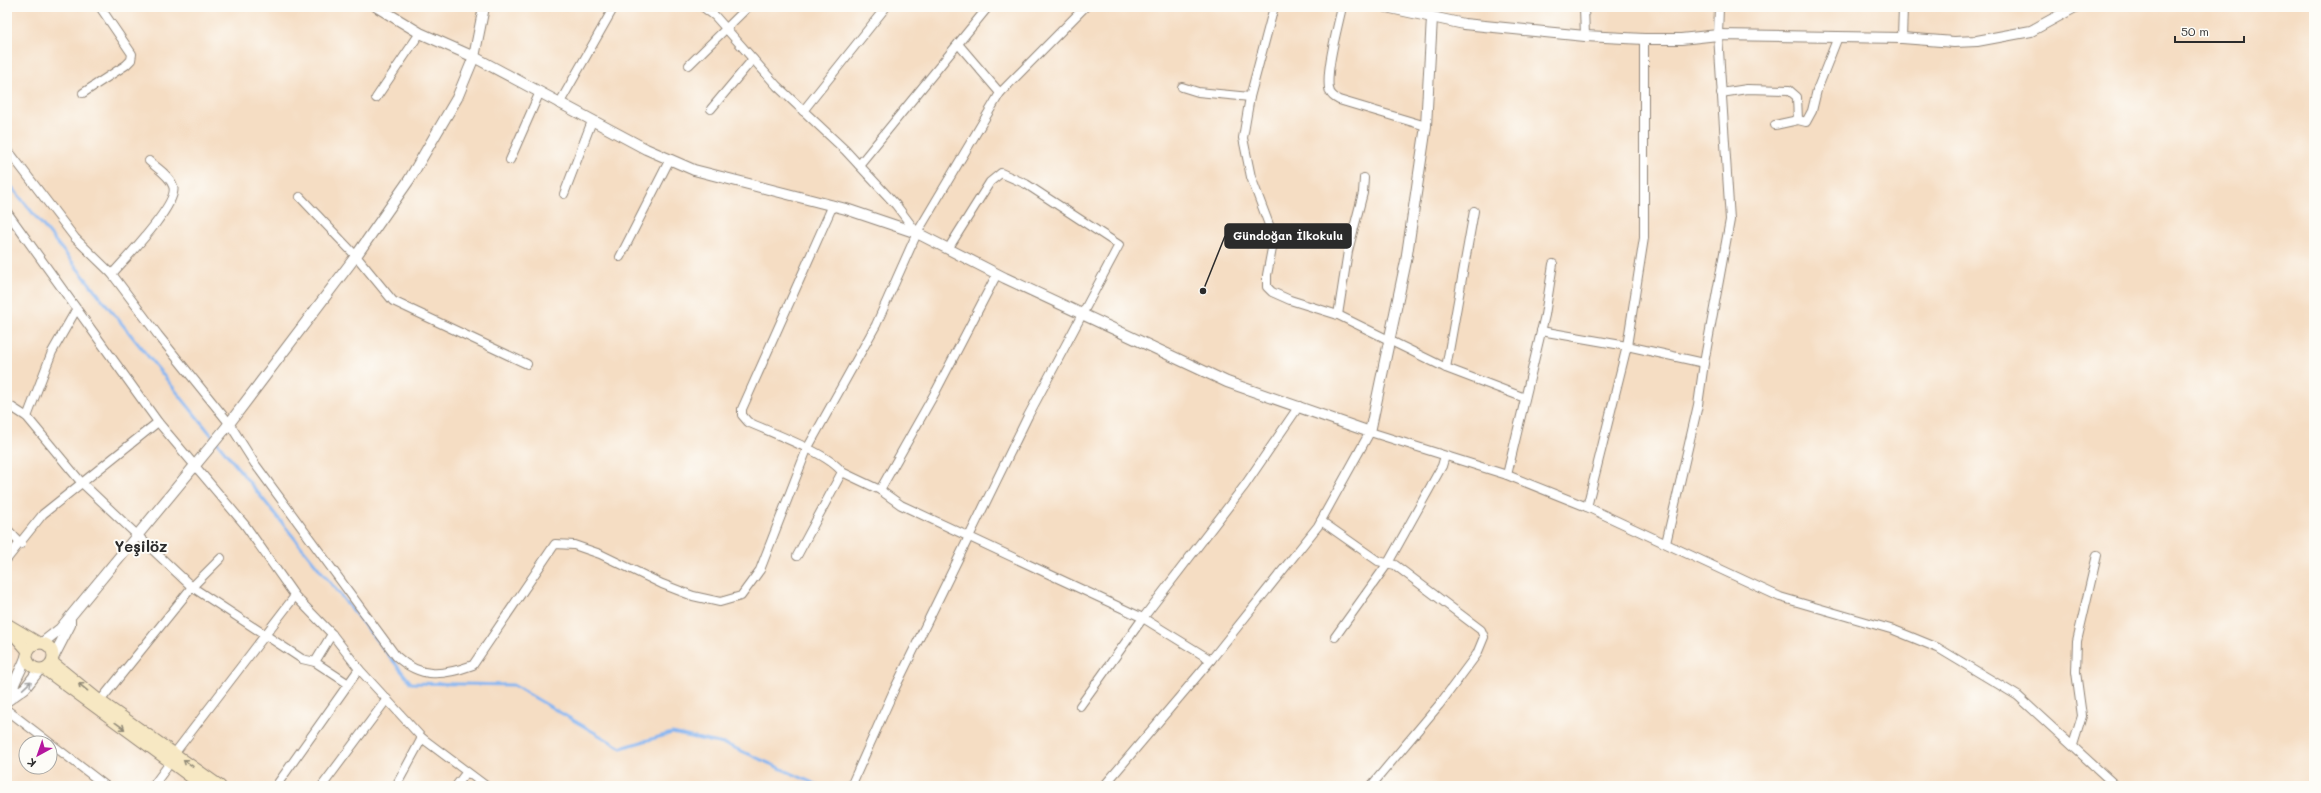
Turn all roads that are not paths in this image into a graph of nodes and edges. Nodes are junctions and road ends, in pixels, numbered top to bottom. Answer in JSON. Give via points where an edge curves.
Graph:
{"nodes":[{"id":1,"x":100,"y":7,"type":"edge"},
{"id":2,"x":377,"y":7,"type":"edge"},
{"id":3,"x":484,"y":7,"type":"edge"},
{"id":4,"x":614,"y":7,"type":"edge"},
{"id":5,"x":703,"y":7,"type":"edge"},
{"id":6,"x":748,"y":7,"type":"edge"},
{"id":7,"x":886,"y":7,"type":"edge"},
{"id":8,"x":988,"y":7,"type":"edge"},
{"id":9,"x":1085,"y":7,"type":"edge"},
{"id":10,"x":1274,"y":7,"type":"edge"},
{"id":11,"x":1342,"y":7,"type":"edge"},
{"id":12,"x":1386,"y":7,"type":"edge"},
{"id":13,"x":1584,"y":7,"type":"edge"},
{"id":14,"x":1719,"y":7,"type":"edge"},
{"id":15,"x":1903,"y":7,"type":"edge"},
{"id":16,"x":2075,"y":7,"type":"edge"},
{"id":17,"x":1410,"y":10,"type":"edge"},
{"id":18,"x":1432,"y":18,"type":"junction"},
{"id":19,"x":726,"y":28,"type":"junction"},
{"id":20,"x":420,"y":33,"type":"junction"},
{"id":21,"x":1718,"y":34,"type":"junction"},
{"id":22,"x":1585,"y":36,"type":"junction"},
{"id":23,"x":1838,"y":38,"type":"junction"},
{"id":24,"x":1902,"y":38,"type":"junction"},
{"id":25,"x":1644,"y":39,"type":"junction"},
{"id":26,"x":959,"y":44,"type":"junction"},
{"id":27,"x":474,"y":57,"type":"junction"},
{"id":28,"x":753,"y":59,"type":"junction"},
{"id":29,"x":689,"y":65,"type":"dead end"},
{"id":30,"x":1182,"y":87,"type":"dead end"},
{"id":31,"x":82,"y":93,"type":"dead end"},
{"id":32,"x":1000,"y":93,"type":"junction"},
{"id":33,"x":1721,"y":93,"type":"junction"},
{"id":34,"x":539,"y":94,"type":"junction"},
{"id":35,"x":1250,"y":97,"type":"junction"},
{"id":36,"x":376,"y":98,"type":"dead end"},
{"id":37,"x":559,"y":104,"type":"junction"},
{"id":38,"x":711,"y":109,"type":"dead end"},
{"id":39,"x":803,"y":111,"type":"junction"},
{"id":40,"x":1798,"y":120,"type":"junction"},
{"id":41,"x":592,"y":121,"type":"junction"},
{"id":42,"x":1775,"y":124,"type":"dead end"},
{"id":43,"x":1426,"y":126,"type":"junction"},
{"id":44,"x":7,"y":149,"type":"edge"},
{"id":45,"x":670,"y":159,"type":"junction"},
{"id":46,"x":510,"y":160,"type":"dead end"},
{"id":47,"x":150,"y":161,"type":"dead end"},
{"id":48,"x":859,"y":166,"type":"junction"},
{"id":49,"x":1364,"y":178,"type":"dead end"},
{"id":50,"x":564,"y":194,"type":"dead end"},
{"id":51,"x":300,"y":197,"type":"dead end"},
{"id":52,"x":833,"y":205,"type":"junction"},
{"id":53,"x":1474,"y":211,"type":"dead end"},
{"id":54,"x":7,"y":212,"type":"edge"},
{"id":55,"x":10,"y":223,"type":"edge"},
{"id":56,"x":917,"y":233,"type":"junction"},
{"id":57,"x":948,"y":249,"type":"junction"},
{"id":58,"x":356,"y":256,"type":"junction"},
{"id":59,"x":620,"y":257,"type":"dead end"},
{"id":60,"x":1553,"y":264,"type":"dead end"},
{"id":61,"x":112,"y":274,"type":"junction"},
{"id":62,"x":997,"y":274,"type":"junction"},
{"id":63,"x":76,"y":310,"type":"junction"},
{"id":64,"x":1083,"y":314,"type":"junction"},
{"id":65,"x":1338,"y":316,"type":"junction"},
{"id":66,"x":1541,"y":331,"type":"junction"},
{"id":67,"x":1388,"y":341,"type":"junction"},
{"id":68,"x":1627,"y":346,"type":"junction"},
{"id":69,"x":1704,"y":363,"type":"junction"},
{"id":70,"x":527,"y":364,"type":"dead end"},
{"id":71,"x":1446,"y":368,"type":"junction"},
{"id":72,"x":1525,"y":398,"type":"junction"},
{"id":73,"x":7,"y":404,"type":"edge"},
{"id":74,"x":1299,"y":406,"type":"junction"},
{"id":75,"x":27,"y":417,"type":"junction"},
{"id":76,"x":158,"y":422,"type":"junction"},
{"id":77,"x":227,"y":426,"type":"junction"},
{"id":78,"x":1370,"y":432,"type":"junction"},
{"id":79,"x":807,"y":449,"type":"junction"},
{"id":80,"x":1445,"y":456,"type":"junction"},
{"id":81,"x":194,"y":466,"type":"junction"},
{"id":82,"x":842,"y":472,"type":"junction"},
{"id":83,"x":1507,"y":475,"type":"junction"},
{"id":84,"x":81,"y":482,"type":"junction"},
{"id":85,"x":880,"y":490,"type":"junction"},
{"id":86,"x":1587,"y":507,"type":"junction"},
{"id":87,"x":1321,"y":521,"type":"junction"},
{"id":88,"x":7,"y":529,"type":"edge"},
{"id":89,"x":135,"y":536,"type":"junction"},
{"id":90,"x":969,"y":537,"type":"junction"},
{"id":91,"x":1666,"y":543,"type":"junction"},
{"id":92,"x":21,"y":544,"type":"junction"},
{"id":93,"x":2097,"y":555,"type":"dead end"},
{"id":94,"x":797,"y":556,"type":"dead end"},
{"id":95,"x":221,"y":558,"type":"dead end"},
{"id":96,"x":7,"y":559,"type":"edge"},
{"id":97,"x":1388,"y":563,"type":"junction"},
{"id":98,"x":192,"y":587,"type":"junction"},
{"id":99,"x":295,"y":596,"type":"junction"},
{"id":100,"x":70,"y":616,"type":"junction"},
{"id":101,"x":1144,"y":618,"type":"junction"},
{"id":102,"x":7,"y":624,"type":"edge"},
{"id":103,"x":7,"y":628,"type":"edge"},
{"id":104,"x":332,"y":634,"type":"junction"},
{"id":105,"x":264,"y":635,"type":"junction"},
{"id":106,"x":1335,"y":637,"type":"dead end"},
{"id":107,"x":40,"y":643,"type":"junction"},
{"id":108,"x":28,"y":652,"type":"junction"},
{"id":109,"x":1211,"y":660,"type":"junction"},
{"id":110,"x":315,"y":662,"type":"junction"},
{"id":111,"x":47,"y":664,"type":"junction"},
{"id":112,"x":359,"y":669,"type":"junction"},
{"id":113,"x":347,"y":684,"type":"junction"},
{"id":114,"x":9,"y":699,"type":"edge"},
{"id":115,"x":387,"y":699,"type":"junction"},
{"id":116,"x":100,"y":701,"type":"junction"},
{"id":117,"x":1080,"y":706,"type":"dead end"},
{"id":118,"x":7,"y":710,"type":"edge"},
{"id":119,"x":422,"y":738,"type":"junction"},
{"id":120,"x":2073,"y":745,"type":"junction"},
{"id":121,"x":172,"y":758,"type":"junction"},
{"id":122,"x":466,"y":773,"type":"junction"},
{"id":123,"x":106,"y":786,"type":"edge"},
{"id":124,"x":153,"y":786,"type":"edge"},
{"id":125,"x":203,"y":786,"type":"edge"},
{"id":126,"x":220,"y":786,"type":"edge"},
{"id":127,"x":276,"y":786,"type":"edge"},
{"id":128,"x":322,"y":786,"type":"edge"},
{"id":129,"x":396,"y":786,"type":"edge"},
{"id":130,"x":456,"y":786,"type":"edge"},
{"id":131,"x":486,"y":786,"type":"edge"},
{"id":132,"x":851,"y":786,"type":"edge"},
{"id":133,"x":1104,"y":786,"type":"edge"},
{"id":134,"x":1370,"y":786,"type":"edge"},
{"id":135,"x":2116,"y":786,"type":"edge"}],
"edges":[{"from":1,"to":31,"type":"street","via":[[132,54],[131,60]]},
{"from":2,"to":20,"type":"street"},
{"from":3,"to":27,"type":"street"},
{"from":4,"to":37,"type":"street"},
{"from":5,"to":19,"type":"street","via":[[716,16]]},
{"from":6,"to":19,"type":"street"},
{"from":7,"to":39,"type":"street"},
{"from":8,"to":26,"type":"street"},
{"from":9,"to":32,"type":"street"},
{"from":10,"to":35,"type":"street"},
{"from":11,"to":43,"type":"street","via":[[1329,74],[1329,90],[1332,96]]},
{"from":12,"to":17,"type":"street"},
{"from":13,"to":22,"type":"street"},
{"from":14,"to":21,"type":"street"},
{"from":15,"to":24,"type":"street"},
{"from":16,"to":24,"type":"street","via":[[2031,31],[1977,41]]},
{"from":17,"to":18,"type":"street"},
{"from":18,"to":22,"type":"street","via":[[1464,24]]},
{"from":18,"to":43,"type":"street"},
{"from":19,"to":28,"type":"street"},
{"from":19,"to":29,"type":"street"},
{"from":20,"to":27,"type":"street"},
{"from":20,"to":36,"type":"street"},
{"from":21,"to":23,"type":"street"},
{"from":21,"to":25,"type":"street","via":[[1681,39]]},
{"from":21,"to":33,"type":"street"},
{"from":22,"to":25,"type":"street"},
{"from":23,"to":24,"type":"street"},
{"from":23,"to":40,"type":"street","via":[[1817,90],[1812,111],[1806,122]]},
{"from":25,"to":68,"type":"street","via":[[1644,238]]},
{"from":26,"to":32,"type":"street"},
{"from":26,"to":48,"type":"street","via":[[953,48],[908,108]]},
{"from":27,"to":34,"type":"street"},
{"from":27,"to":58,"type":"street","via":[[457,98],[410,180]]},
{"from":28,"to":38,"type":"street"},
{"from":28,"to":39,"type":"street","via":[[776,86]]},
{"from":30,"to":35,"type":"street","via":[[1198,92]]},
{"from":32,"to":56,"type":"street"},
{"from":33,"to":40,"type":"street","via":[[1747,89],[1789,90],[1797,97]]},
{"from":33,"to":69,"type":"street","via":[[1730,220]]},
{"from":34,"to":37,"type":"street"},
{"from":34,"to":46,"type":"street"},
{"from":35,"to":65,"type":"street","via":[[1243,138],[1245,152],[1251,177],[1274,238],[1267,287],[1290,300]]},
{"from":37,"to":41,"type":"street"},
{"from":39,"to":48,"type":"street"},
{"from":40,"to":42,"type":"street"},
{"from":41,"to":45,"type":"street"},
{"from":41,"to":50,"type":"street"},
{"from":43,"to":67,"type":"street","via":[[1406,261]]},
{"from":44,"to":61,"type":"street","via":[[75,238]]},
{"from":45,"to":52,"type":"street","via":[[694,170]]},
{"from":45,"to":59,"type":"street"},
{"from":47,"to":61,"type":"street","via":[[174,186],[173,197],[153,226]]},
{"from":48,"to":56,"type":"street","via":[[896,205]]},
{"from":49,"to":65,"type":"street","via":[[1363,193],[1348,251]]},
{"from":51,"to":58,"type":"street"},
{"from":52,"to":56,"type":"street"},
{"from":52,"to":79,"type":"street","via":[[742,409],[742,415],[748,422]]},
{"from":53,"to":71,"type":"street"},
{"from":54,"to":55,"type":"street"},
{"from":55,"to":63,"type":"street"},
{"from":56,"to":57,"type":"street"},
{"from":56,"to":79,"type":"street","via":[[876,325]]},
{"from":57,"to":62,"type":"street"},
{"from":57,"to":64,"type":"street","via":[[990,182],[1001,173],[1026,184],[1119,245]]},
{"from":58,"to":70,"type":"street","via":[[393,301]]},
{"from":58,"to":77,"type":"street"},
{"from":60,"to":66,"type":"street"},
{"from":61,"to":77,"type":"street"},
{"from":62,"to":64,"type":"street"},
{"from":62,"to":85,"type":"street","via":[[936,391]]},
{"from":63,"to":75,"type":"street","via":[[52,352]]},
{"from":63,"to":76,"type":"street"},
{"from":64,"to":74,"type":"street","via":[[1227,382]]},
{"from":64,"to":90,"type":"street","via":[[1028,416]]},
{"from":65,"to":67,"type":"street"},
{"from":66,"to":68,"type":"street"},
{"from":66,"to":72,"type":"street"},
{"from":67,"to":71,"type":"street"},
{"from":67,"to":78,"type":"street"},
{"from":68,"to":69,"type":"street"},
{"from":68,"to":86,"type":"street"},
{"from":69,"to":91,"type":"street","via":[[1698,405]]},
{"from":71,"to":72,"type":"street"},
{"from":72,"to":83,"type":"street"},
{"from":73,"to":75,"type":"street"},
{"from":74,"to":78,"type":"street"},
{"from":74,"to":101,"type":"street","via":[[1246,485]]},
{"from":75,"to":84,"type":"street"},
{"from":76,"to":81,"type":"street"},
{"from":76,"to":84,"type":"street"},
{"from":77,"to":79,"type":"street","via":[[361,605],[388,646],[408,667],[425,673],[454,672],[473,665],[555,544],[574,545],[600,554],[693,596],[720,602],[741,596],[760,570]]},
{"from":77,"to":81,"type":"street"},
{"from":78,"to":80,"type":"street"},
{"from":78,"to":87,"type":"street"},
{"from":79,"to":82,"type":"street","via":[[838,466]]},
{"from":80,"to":83,"type":"street"},
{"from":80,"to":97,"type":"street","via":[[1442,466]]},
{"from":81,"to":89,"type":"street"},
{"from":81,"to":99,"type":"street","via":[[245,525]]},
{"from":82,"to":85,"type":"street"},
{"from":82,"to":94,"type":"street"},
{"from":83,"to":86,"type":"street"},
{"from":84,"to":89,"type":"street"},
{"from":84,"to":92,"type":"street","via":[[43,514]]},
{"from":85,"to":90,"type":"street","via":[[901,505]]},
{"from":86,"to":91,"type":"street"},
{"from":87,"to":97,"type":"street","via":[[1378,561]]},
{"from":87,"to":109,"type":"street"},
{"from":88,"to":92,"type":"street"},
{"from":89,"to":98,"type":"street"},
{"from":89,"to":100,"type":"street"},
{"from":90,"to":101,"type":"street"},
{"from":90,"to":132,"type":"street","via":[[895,688]]},
{"from":91,"to":120,"type":"street","via":[[1780,597],[1894,630],[1938,648],[2018,696]]},
{"from":92,"to":96,"type":"street"},
{"from":93,"to":120,"type":"street","via":[[2077,641],[2076,672],[2082,716]]},
{"from":95,"to":98,"type":"street"},
{"from":97,"to":106,"type":"street"},
{"from":97,"to":134,"type":"street","via":[[1395,565],[1481,630],[1484,637],[1477,654],[1439,705]]},
{"from":98,"to":105,"type":"street"},
{"from":98,"to":116,"type":"street"},
{"from":99,"to":104,"type":"street"},
{"from":99,"to":105,"type":"street"},
{"from":100,"to":107,"type":"street","via":[[60,629]]},
{"from":100,"to":111,"type":"street","via":[[70,625]]},
{"from":101,"to":109,"type":"street"},
{"from":101,"to":117,"type":"street"},
{"from":102,"to":107,"type":"main road"},
{"from":103,"to":108,"type":"main road"},
{"from":104,"to":110,"type":"street"},
{"from":104,"to":112,"type":"street"},
{"from":105,"to":110,"type":"street","via":[[302,658]]},
{"from":105,"to":121,"type":"street"},
{"from":107,"to":108,"type":"main road","via":[[31,646]]},
{"from":107,"to":111,"type":"main road","via":[[49,646]]},
{"from":108,"to":111,"type":"main road","via":[[30,664]]},
{"from":108,"to":114,"type":"street"},
{"from":109,"to":133,"type":"street"},
{"from":110,"to":113,"type":"street"},
{"from":114,"to":111,"type":"street","one_way":true,"via":[[25,688]]},
{"from":116,"to":111,"type":"main road","one_way":true},
{"from":111,"to":121,"type":"main road","one_way":true},
{"from":112,"to":113,"type":"street"},
{"from":112,"to":115,"type":"street"},
{"from":113,"to":127,"type":"street"},
{"from":115,"to":119,"type":"street"},
{"from":115,"to":128,"type":"street"},
{"from":116,"to":121,"type":"main road"},
{"from":118,"to":123,"type":"street"},
{"from":119,"to":122,"type":"street"},
{"from":119,"to":129,"type":"street"},
{"from":120,"to":135,"type":"street","via":[[2084,759]]},
{"from":121,"to":124,"type":"street"},
{"from":121,"to":125,"type":"main road"},
{"from":126,"to":121,"type":"main road","one_way":true},
{"from":122,"to":130,"type":"street"},
{"from":122,"to":131,"type":"street"}]}
